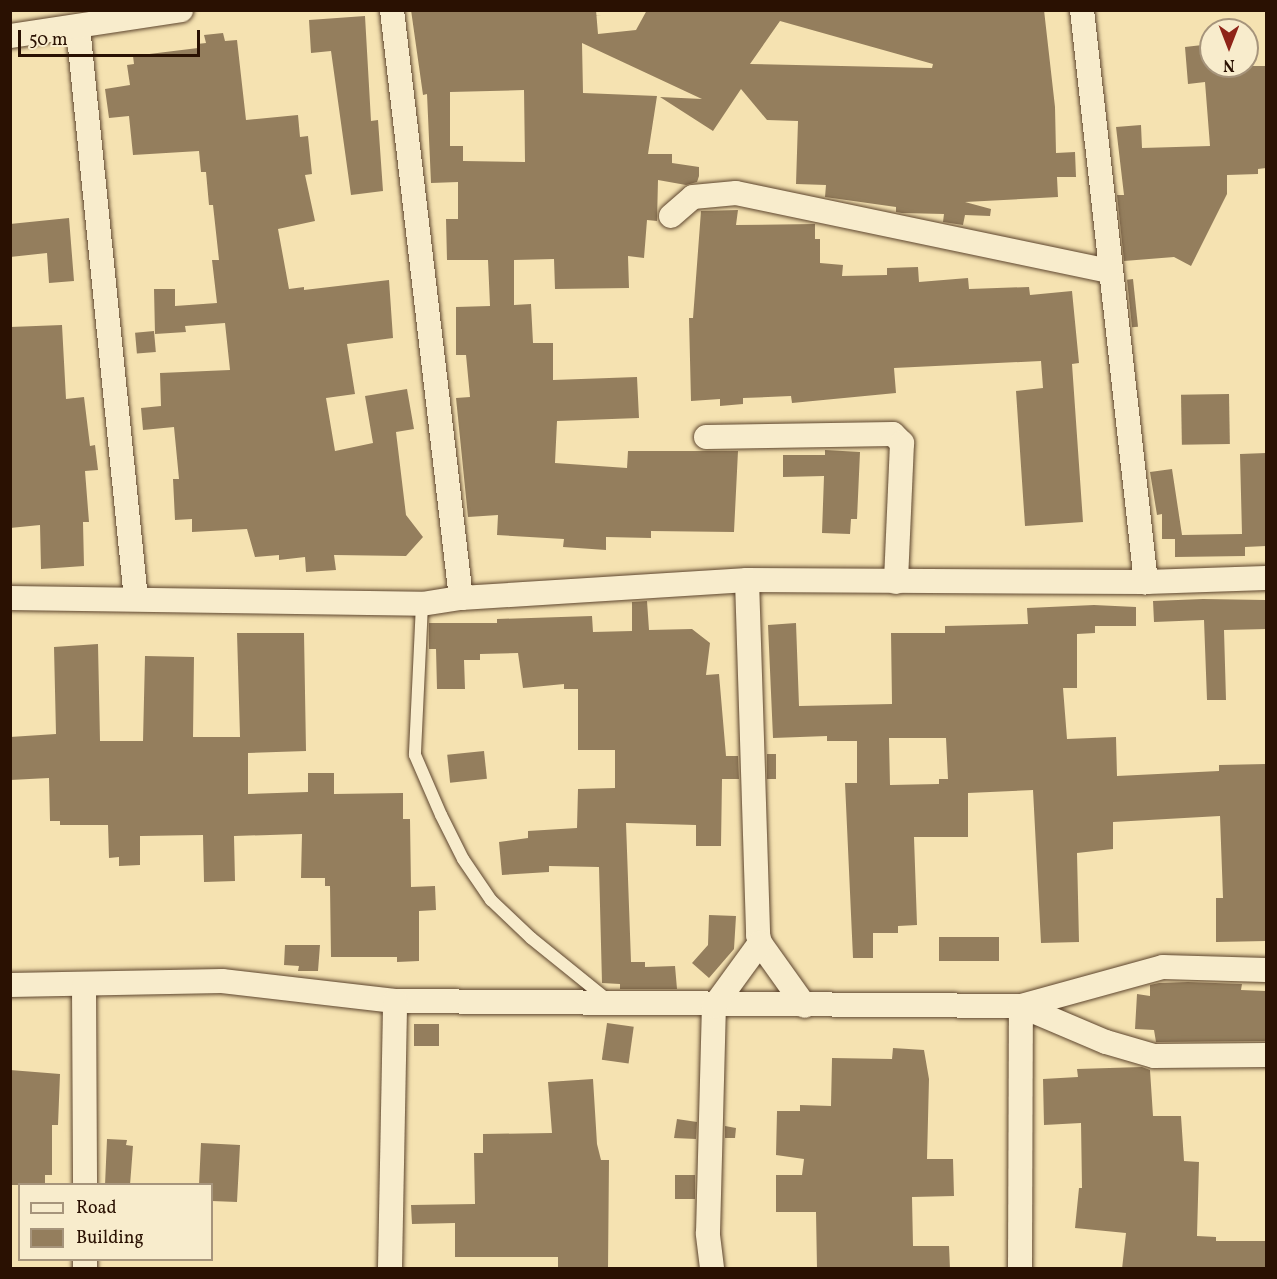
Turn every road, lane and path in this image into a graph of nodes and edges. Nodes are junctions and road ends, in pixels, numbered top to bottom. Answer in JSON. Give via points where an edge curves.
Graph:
{"nodes":[{"id":1,"x":181,"y":10,"type":"edge"},
{"id":2,"x":392,"y":10,"type":"edge"},
{"id":3,"x":1082,"y":10,"type":"edge"},
{"id":4,"x":78,"y":27,"type":"junction"},
{"id":5,"x":10,"y":36,"type":"edge"},
{"id":6,"x":671,"y":216,"type":"dead end"},
{"id":7,"x":1109,"y":271,"type":"junction"},
{"id":8,"x":706,"y":437,"type":"dead end"},
{"id":9,"x":1266,"y":578,"type":"edge"},
{"id":10,"x":747,"y":580,"type":"junction"},
{"id":11,"x":897,"y":582,"type":"junction"},
{"id":12,"x":1146,"y":582,"type":"junction"},
{"id":13,"x":10,"y":598,"type":"edge"},
{"id":14,"x":461,"y":598,"type":"junction"},
{"id":15,"x":136,"y":599,"type":"junction"},
{"id":16,"x":422,"y":604,"type":"junction"},
{"id":17,"x":760,"y":943,"type":"junction"},
{"id":18,"x":1266,"y":970,"type":"edge"},
{"id":19,"x":10,"y":984,"type":"edge"},
{"id":20,"x":84,"y":986,"type":"junction"},
{"id":21,"x":395,"y":1001,"type":"junction"},
{"id":22,"x":612,"y":1003,"type":"junction"},
{"id":23,"x":714,"y":1006,"type":"junction"},
{"id":24,"x":805,"y":1006,"type":"junction"},
{"id":25,"x":1021,"y":1006,"type":"junction"},
{"id":26,"x":1266,"y":1055,"type":"edge"},
{"id":27,"x":85,"y":1183,"type":"edge"},
{"id":28,"x":390,"y":1269,"type":"edge"},
{"id":29,"x":712,"y":1269,"type":"edge"},
{"id":30,"x":1020,"y":1269,"type":"edge"}],
"edges":[{"from":1,"to":4,"type":"street"},
{"from":2,"to":14,"type":"street"},
{"from":3,"to":7,"type":"street"},
{"from":4,"to":5,"type":"street"},
{"from":4,"to":15,"type":"street"},
{"from":6,"to":7,"type":"street","via":[[693,197],[736,193]]},
{"from":7,"to":12,"type":"street"},
{"from":8,"to":11,"type":"street","via":[[893,434],[902,443]]},
{"from":9,"to":12,"type":"street"},
{"from":10,"to":11,"type":"street"},
{"from":10,"to":14,"type":"street"},
{"from":10,"to":17,"type":"street"},
{"from":11,"to":12,"type":"street"},
{"from":13,"to":15,"type":"street"},
{"from":14,"to":16,"type":"street"},
{"from":15,"to":16,"type":"street"},
{"from":16,"to":22,"type":"lane","via":[[416,755],[441,815],[463,859],[491,900],[531,938]]},
{"from":17,"to":23,"type":"street"},
{"from":17,"to":24,"type":"street"},
{"from":18,"to":25,"type":"street","via":[[1163,967]]},
{"from":19,"to":20,"type":"street"},
{"from":20,"to":21,"type":"street","via":[[222,981]]},
{"from":20,"to":27,"type":"street"},
{"from":21,"to":22,"type":"street"},
{"from":21,"to":28,"type":"street"},
{"from":22,"to":23,"type":"street"},
{"from":23,"to":24,"type":"street"},
{"from":23,"to":29,"type":"street","via":[[708,1233]]},
{"from":24,"to":25,"type":"street"},
{"from":25,"to":26,"type":"street","via":[[1106,1042],[1154,1056]]},
{"from":25,"to":30,"type":"street"}]}
